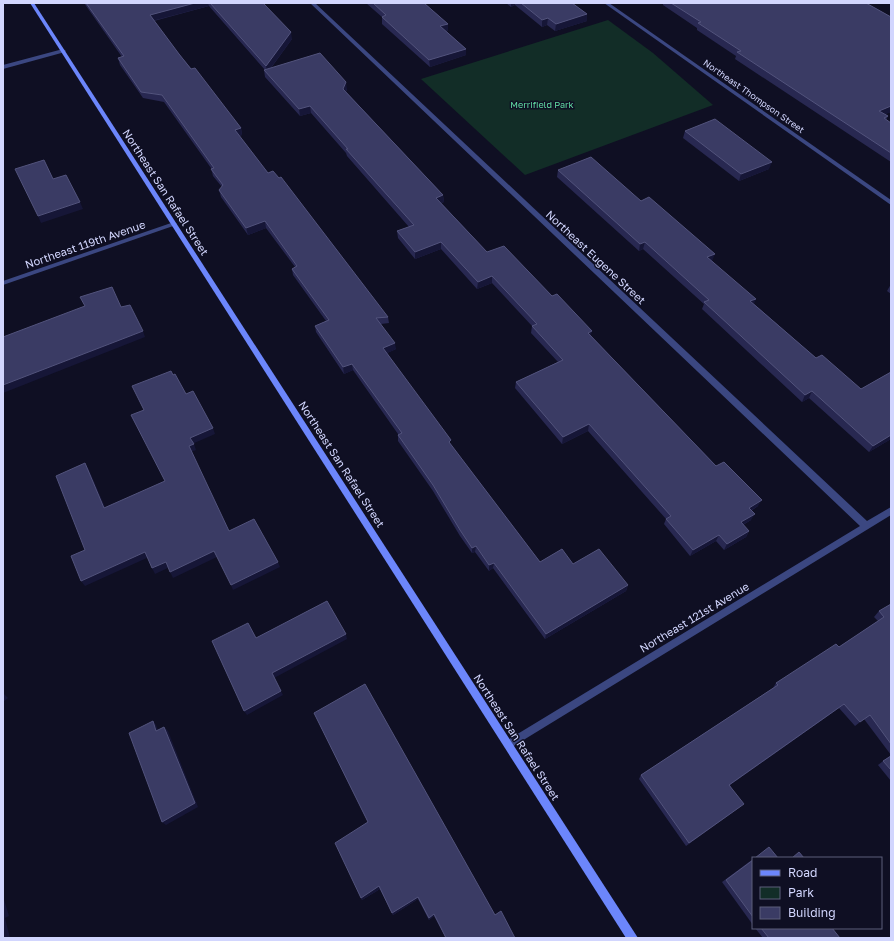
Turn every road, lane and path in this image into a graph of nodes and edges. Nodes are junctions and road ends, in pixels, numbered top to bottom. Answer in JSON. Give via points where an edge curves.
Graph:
{"nodes":[{"id":1,"x":32,"y":3,"type":"edge"},
{"id":2,"x":312,"y":3,"type":"edge"},
{"id":3,"x":606,"y":3,"type":"edge"},
{"id":4,"x":63,"y":51,"type":"junction"},
{"id":5,"x":3,"y":67,"type":"edge"},
{"id":6,"x":891,"y":203,"type":"edge"},
{"id":7,"x":174,"y":224,"type":"junction"},
{"id":8,"x":3,"y":283,"type":"edge"},
{"id":9,"x":891,"y":510,"type":"edge"},
{"id":10,"x":866,"y":526,"type":"junction"},
{"id":11,"x":509,"y":744,"type":"junction"},
{"id":12,"x":632,"y":938,"type":"edge"}],
"edges":[{"from":1,"to":4,"type":"street","name":"Northeast San Rafael Street"},
{"from":2,"to":10,"type":"street","name":"Northeast Eugene Street"},
{"from":3,"to":6,"type":"street","name":"Northeast Thompson Street"},
{"from":4,"to":5,"type":"street"},
{"from":4,"to":7,"type":"street","name":"Northeast San Rafael Street"},
{"from":7,"to":8,"type":"street","name":"Northeast 119th Avenue"},
{"from":7,"to":11,"type":"street","name":"Northeast San Rafael Street"},
{"from":9,"to":10,"type":"street","name":"Northeast 121st Avenue"},
{"from":10,"to":11,"type":"street","name":"Northeast 121st Avenue"},
{"from":11,"to":12,"type":"street","name":"Northeast San Rafael Street"}]}
